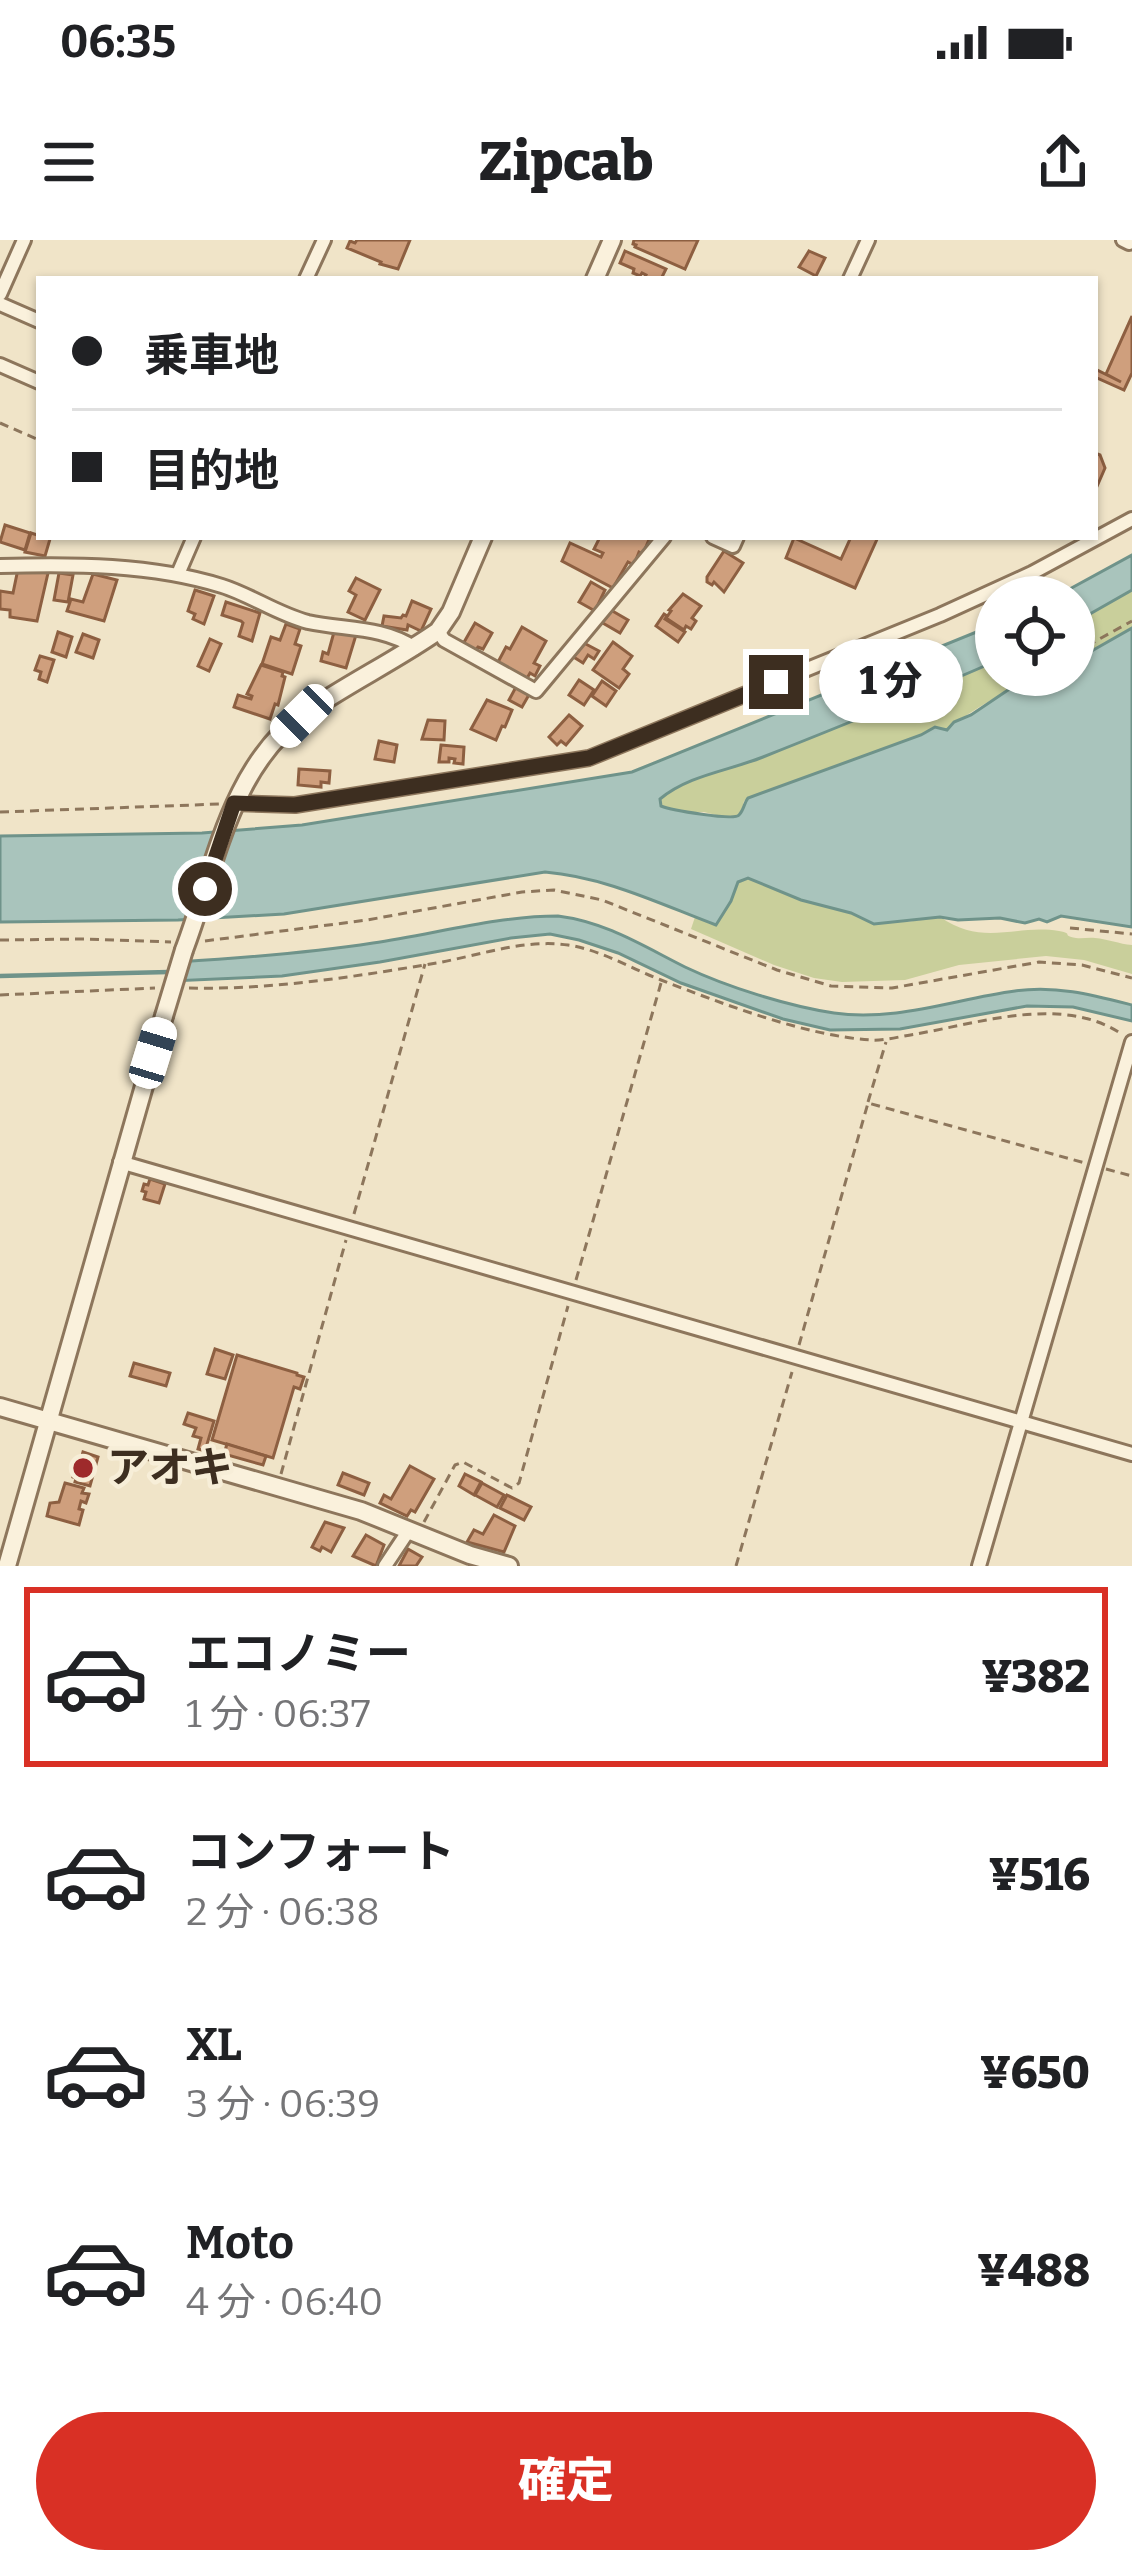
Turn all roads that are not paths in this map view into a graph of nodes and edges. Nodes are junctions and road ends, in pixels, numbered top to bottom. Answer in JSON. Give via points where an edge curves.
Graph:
{"nodes":[{"id":1,"x":24,"y":240,"type":"edge"},
{"id":2,"x":324,"y":240,"type":"edge"},
{"id":3,"x":612,"y":240,"type":"edge"},
{"id":4,"x":868,"y":240,"type":"edge"},
{"id":5,"x":308,"y":276,"type":"edge"},
{"id":6,"x":597,"y":276,"type":"edge"},
{"id":7,"x":851,"y":276,"type":"edge"},
{"id":8,"x":0,"y":294,"type":"edge"},
{"id":9,"x":0,"y":304,"type":"edge"},
{"id":10,"x":36,"y":320,"type":"edge"},
{"id":11,"x":0,"y":365,"type":"edge"},
{"id":12,"x":36,"y":381,"type":"edge"},
{"id":13,"x":1132,"y":519,"type":"edge"},
{"id":14,"x":1098,"y":539,"type":"edge"},
{"id":15,"x":193,"y":540,"type":"edge"},
{"id":16,"x":482,"y":540,"type":"edge"},
{"id":17,"x":662,"y":540,"type":"edge"},
{"id":18,"x":1096,"y":540,"type":"edge"},
{"id":19,"x":0,"y":566,"type":"edge"},
{"id":20,"x":178,"y":574,"type":"junction"},
{"id":21,"x":438,"y":631,"type":"junction"},
{"id":22,"x":415,"y":648,"type":"junction"},
{"id":23,"x":234,"y":803,"type":"junction"},
{"id":24,"x":1132,"y":1041,"type":"edge"},
{"id":25,"x":120,"y":1162,"type":"junction"},
{"id":26,"x":0,"y":1407,"type":"edge"},
{"id":27,"x":50,"y":1421,"type":"junction"},
{"id":28,"x":1020,"y":1422,"type":"junction"},
{"id":29,"x":1132,"y":1454,"type":"edge"},
{"id":30,"x":409,"y":1530,"type":"junction"},
{"id":31,"x":8,"y":1566,"type":"edge"},
{"id":32,"x":385,"y":1566,"type":"edge"},
{"id":33,"x":508,"y":1566,"type":"edge"},
{"id":34,"x":979,"y":1566,"type":"edge"}],
"edges":[{"from":1,"to":8,"type":"street"},
{"from":2,"to":5,"type":"street"},
{"from":3,"to":6,"type":"street"},
{"from":4,"to":7,"type":"street"},
{"from":9,"to":10,"type":"street"},
{"from":11,"to":12,"type":"street"},
{"from":13,"to":14,"type":"street"},
{"from":15,"to":20,"type":"street"},
{"from":16,"to":21,"type":"street"},
{"from":17,"to":21,"type":"street","via":[[536,691]]},
{"from":18,"to":23,"type":"street","via":[[940,615],[611,751],[295,805]]},
{"from":19,"to":20,"type":"street"},
{"from":20,"to":22,"type":"street","via":[[306,621],[388,633]]},
{"from":21,"to":22,"type":"street"},
{"from":22,"to":23,"type":"street","via":[[302,716]]},
{"from":23,"to":25,"type":"street","bridge":true},
{"from":24,"to":28,"type":"street"},
{"from":25,"to":27,"type":"street"},
{"from":25,"to":28,"type":"street"},
{"from":26,"to":27,"type":"street"},
{"from":27,"to":30,"type":"street"},
{"from":27,"to":31,"type":"street"},
{"from":28,"to":29,"type":"street"},
{"from":28,"to":34,"type":"street"},
{"from":30,"to":32,"type":"street"},
{"from":30,"to":33,"type":"street"}]}
